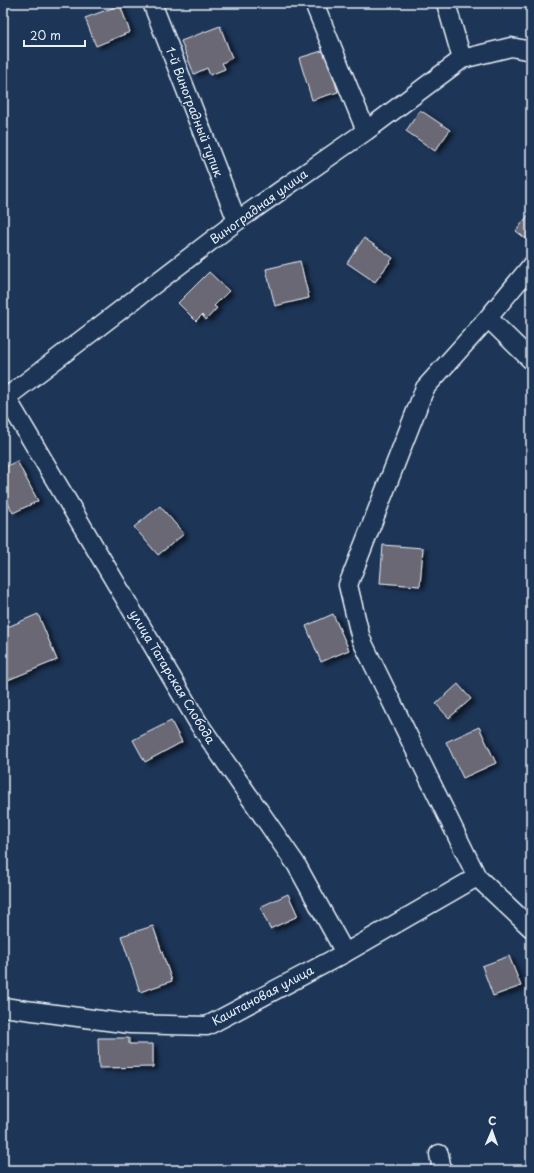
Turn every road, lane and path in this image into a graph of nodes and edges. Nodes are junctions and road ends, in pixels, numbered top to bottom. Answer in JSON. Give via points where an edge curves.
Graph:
{"nodes":[{"id":1,"x":152,"y":3,"type":"edge"},
{"id":2,"x":314,"y":3,"type":"edge"},
{"id":3,"x":446,"y":3,"type":"edge"},
{"id":4,"x":531,"y":51,"type":"edge"},
{"id":5,"x":462,"y":59,"type":"junction"},
{"id":6,"x":366,"y":131,"type":"junction"},
{"id":7,"x":237,"y":221,"type":"junction"},
{"id":8,"x":531,"y":266,"type":"edge"},
{"id":9,"x":488,"y":318,"type":"junction"},
{"id":10,"x":531,"y":360,"type":"edge"},
{"id":11,"x":5,"y":399,"type":"edge"},
{"id":12,"x":477,"y":877,"type":"junction"},
{"id":13,"x":531,"y":928,"type":"edge"},
{"id":14,"x":345,"y":953,"type":"junction"},
{"id":15,"x":3,"y":1007,"type":"edge"}],
"edges":[{"from":1,"to":7,"type":"street","name":"1-й Виноградный тупик"},
{"from":2,"to":6,"type":"street"},
{"from":3,"to":5,"type":"street"},
{"from":4,"to":5,"type":"street","name":"Виноградная улица","via":[[511,47]]},
{"from":5,"to":6,"type":"street","name":"Виноградная улица"},
{"from":6,"to":7,"type":"street","name":"Виноградная улица"},
{"from":7,"to":11,"type":"street","name":"Виноградная улица"},
{"from":8,"to":9,"type":"street"},
{"from":9,"to":10,"type":"street"},
{"from":9,"to":12,"type":"street","via":[[425,388],[348,585],[361,639]]},
{"from":11,"to":14,"type":"street","name":"улица Татарская Слобода","via":[[199,724],[296,864]]},
{"from":12,"to":13,"type":"street"},
{"from":12,"to":14,"type":"street","name":"Каштановая улица"},
{"from":14,"to":15,"type":"street","name":"Каштановая улица","via":[[207,1026],[130,1024]]}]}
